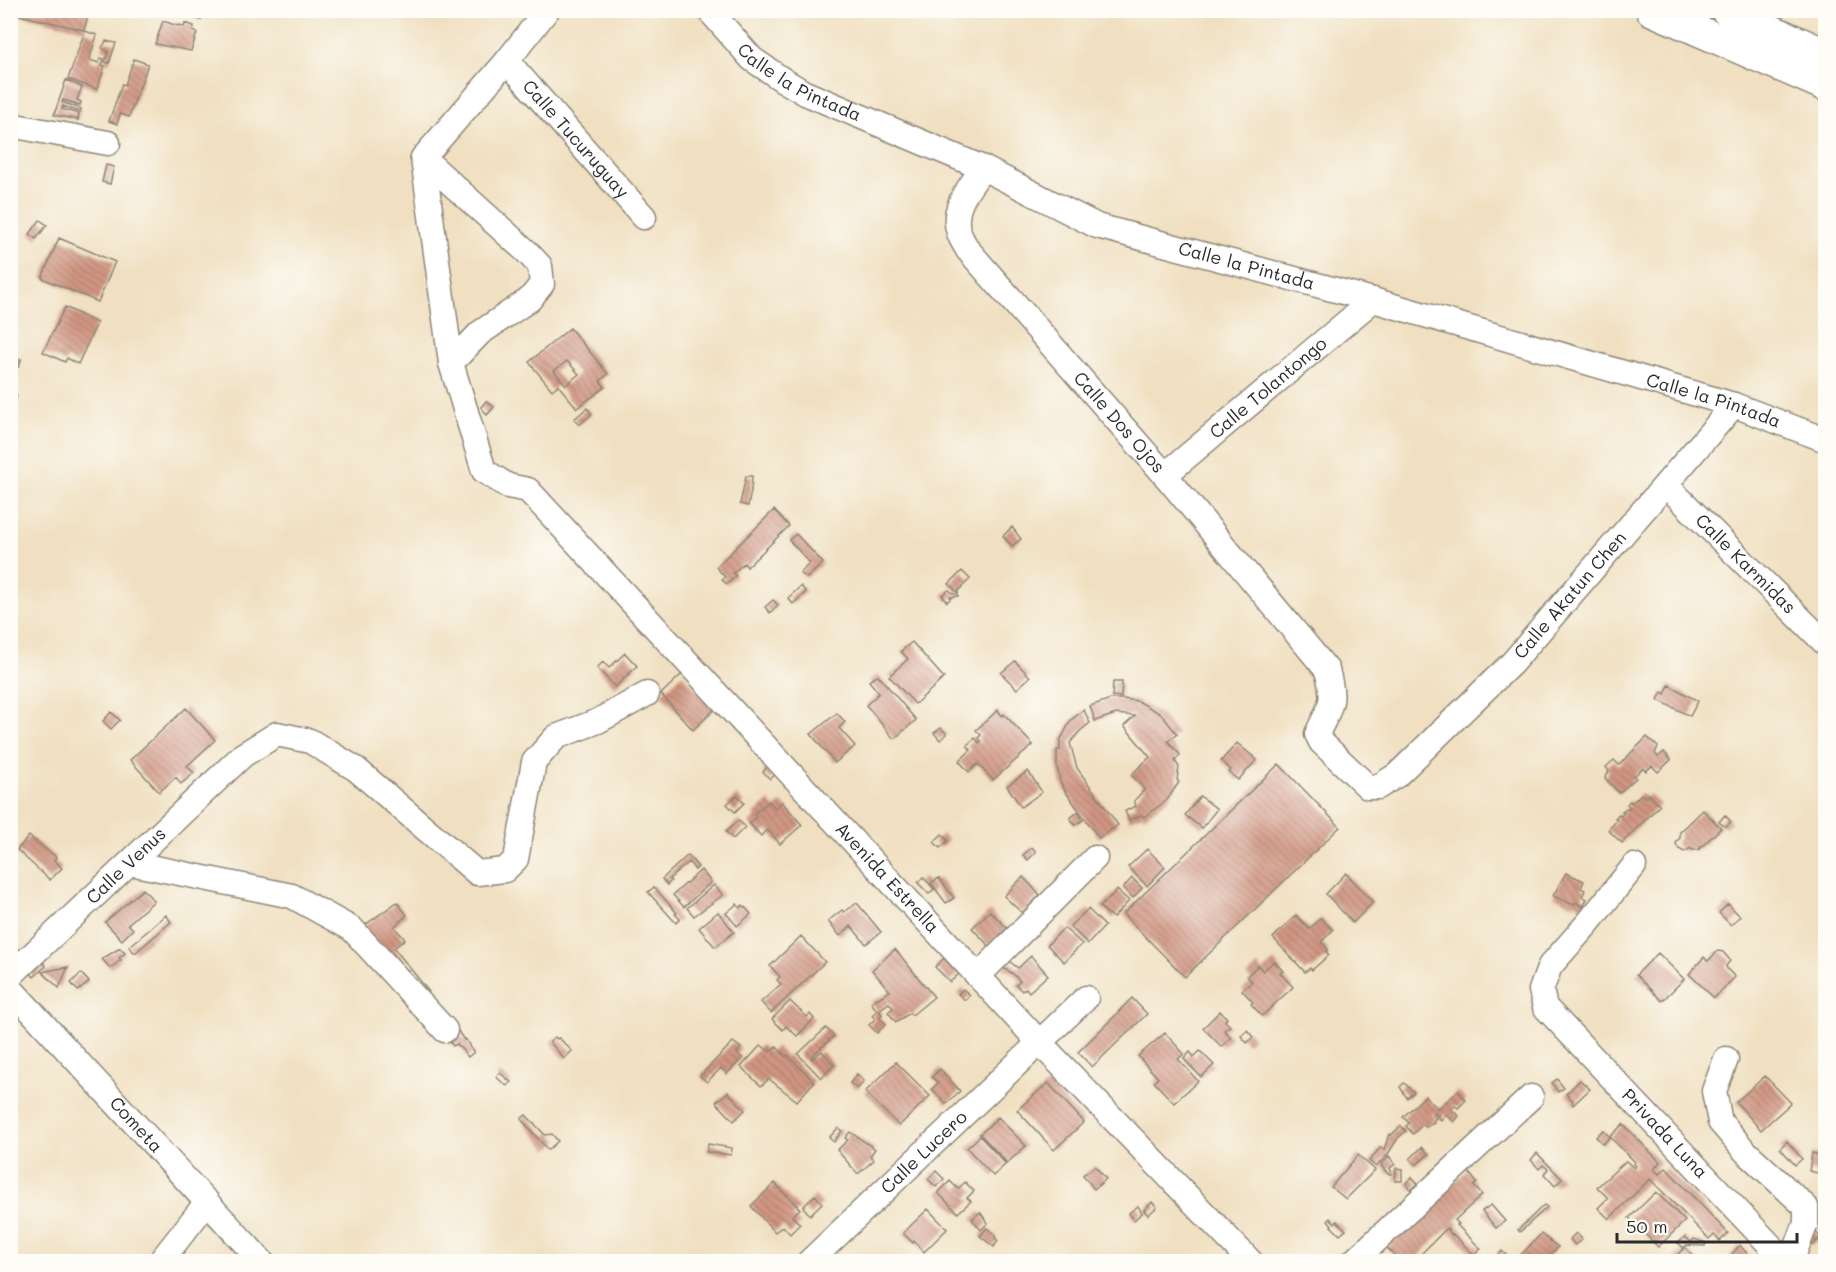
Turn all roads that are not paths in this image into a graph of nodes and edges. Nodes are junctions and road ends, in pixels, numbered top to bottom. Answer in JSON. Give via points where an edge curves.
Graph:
{"nodes":[{"id":1,"x":547,"y":10,"type":"edge"},
{"id":2,"x":709,"y":10,"type":"edge"},
{"id":3,"x":1651,"y":10,"type":"edge"},
{"id":4,"x":1726,"y":10,"type":"edge"},
{"id":5,"x":1824,"y":49,"type":"edge"},
{"id":6,"x":507,"y":61,"type":"junction"},
{"id":7,"x":1819,"y":83,"type":"edge"},
{"id":8,"x":10,"y":125,"type":"edge"},
{"id":9,"x":108,"y":143,"type":"dead end"},
{"id":10,"x":423,"y":158,"type":"junction"},
{"id":11,"x":983,"y":168,"type":"junction"},
{"id":12,"x":644,"y":217,"type":"dead end"},
{"id":13,"x":1373,"y":300,"type":"junction"},
{"id":14,"x":452,"y":363,"type":"junction"},
{"id":15,"x":1734,"y":405,"type":"junction"},
{"id":16,"x":1826,"y":440,"type":"edge"},
{"id":17,"x":1165,"y":475,"type":"junction"},
{"id":18,"x":1666,"y":485,"type":"junction"},
{"id":19,"x":1826,"y":644,"type":"edge"},
{"id":20,"x":647,"y":694,"type":"dead end"},
{"id":21,"x":1397,"y":776,"type":"joint"},
{"id":22,"x":1095,"y":858,"type":"dead end"},
{"id":23,"x":130,"y":863,"type":"junction"},
{"id":24,"x":1635,"y":866,"type":"dead end"},
{"id":25,"x":10,"y":976,"type":"edge"},
{"id":26,"x":978,"y":976,"type":"junction"},
{"id":27,"x":10,"y":988,"type":"edge"},
{"id":28,"x":1086,"y":998,"type":"dead end"},
{"id":29,"x":445,"y":1030,"type":"dead end"},
{"id":30,"x":1040,"y":1043,"type":"junction"},
{"id":31,"x":1726,"y":1059,"type":"dead end"},
{"id":32,"x":1531,"y":1097,"type":"dead end"},
{"id":33,"x":207,"y":1202,"type":"junction"},
{"id":34,"x":160,"y":1262,"type":"edge"},
{"id":35,"x":262,"y":1262,"type":"edge"},
{"id":36,"x":809,"y":1262,"type":"edge"},
{"id":37,"x":1251,"y":1262,"type":"edge"},
{"id":38,"x":1353,"y":1262,"type":"edge"},
{"id":39,"x":1786,"y":1262,"type":"edge"},
{"id":40,"x":1791,"y":1262,"type":"edge"}],
"edges":[{"from":1,"to":6,"type":"street"},
{"from":2,"to":11,"type":"street","name":"Calle la Pintada","via":[[752,58],[805,93]]},
{"from":3,"to":7,"type":"main road"},
{"from":4,"to":5,"type":"main road"},
{"from":5,"to":7,"type":"street"},
{"from":6,"to":10,"type":"street"},
{"from":6,"to":12,"type":"street","name":"Calle Tucuruguay"},
{"from":8,"to":9,"type":"street"},
{"from":10,"to":14,"type":"street"},
{"from":10,"to":14,"type":"street","via":[[540,266],[542,284],[530,299],[480,333]]},
{"from":11,"to":13,"type":"street","name":"Calle la Pintada","via":[[1097,226]]},
{"from":11,"to":17,"type":"street","name":"Calle Dos Ojos","via":[[961,201],[956,217],[968,250]]},
{"from":13,"to":15,"type":"street","name":"Calle la Pintada"},
{"from":13,"to":17,"type":"street","name":"Calle Tolantongo"},
{"from":14,"to":26,"type":"street","name":"Avenida Estrella","via":[[484,471],[508,486],[528,490]]},
{"from":15,"to":16,"type":"street","name":"Calle la Pintada"},
{"from":15,"to":18,"type":"street","name":"Calle Akatun Chen"},
{"from":17,"to":21,"type":"street","name":"Calle Dos Ojos","via":[[1327,669],[1332,703],[1317,734],[1321,742],[1368,787],[1378,787]]},
{"from":18,"to":19,"type":"street","name":"Calle Karmidas"},
{"from":18,"to":21,"type":"street","name":"Calle Akatun Chen","via":[[1512,663]]},
{"from":20,"to":23,"type":"street","name":"Calle Venus","via":[[598,721],[556,737],[534,762],[516,859],[505,870],[477,873],[356,769],[310,741],[277,734],[243,755]]},
{"from":22,"to":26,"type":"street"},
{"from":23,"to":25,"type":"street","name":"Calle Venus"},
{"from":23,"to":29,"type":"street","via":[[292,896],[352,929]]},
{"from":24,"to":39,"type":"street","name":"Privada Luna","via":[[1550,966],[1541,990],[1545,1007]]},
{"from":26,"to":30,"type":"street","name":"Avenida Estrella"},
{"from":27,"to":33,"type":"street","name":"Cometa"},
{"from":28,"to":30,"type":"street","name":"Calle Lucero"},
{"from":30,"to":36,"type":"street","name":"Calle Lucero"},
{"from":30,"to":37,"type":"street","name":"Avenida Estrella"},
{"from":31,"to":40,"type":"street","via":[[1714,1091],[1720,1122],[1745,1151],[1806,1207],[1806,1223]]},
{"from":32,"to":38,"type":"street"},
{"from":33,"to":34,"type":"street"},
{"from":33,"to":35,"type":"street","name":"Cometa"}]}
